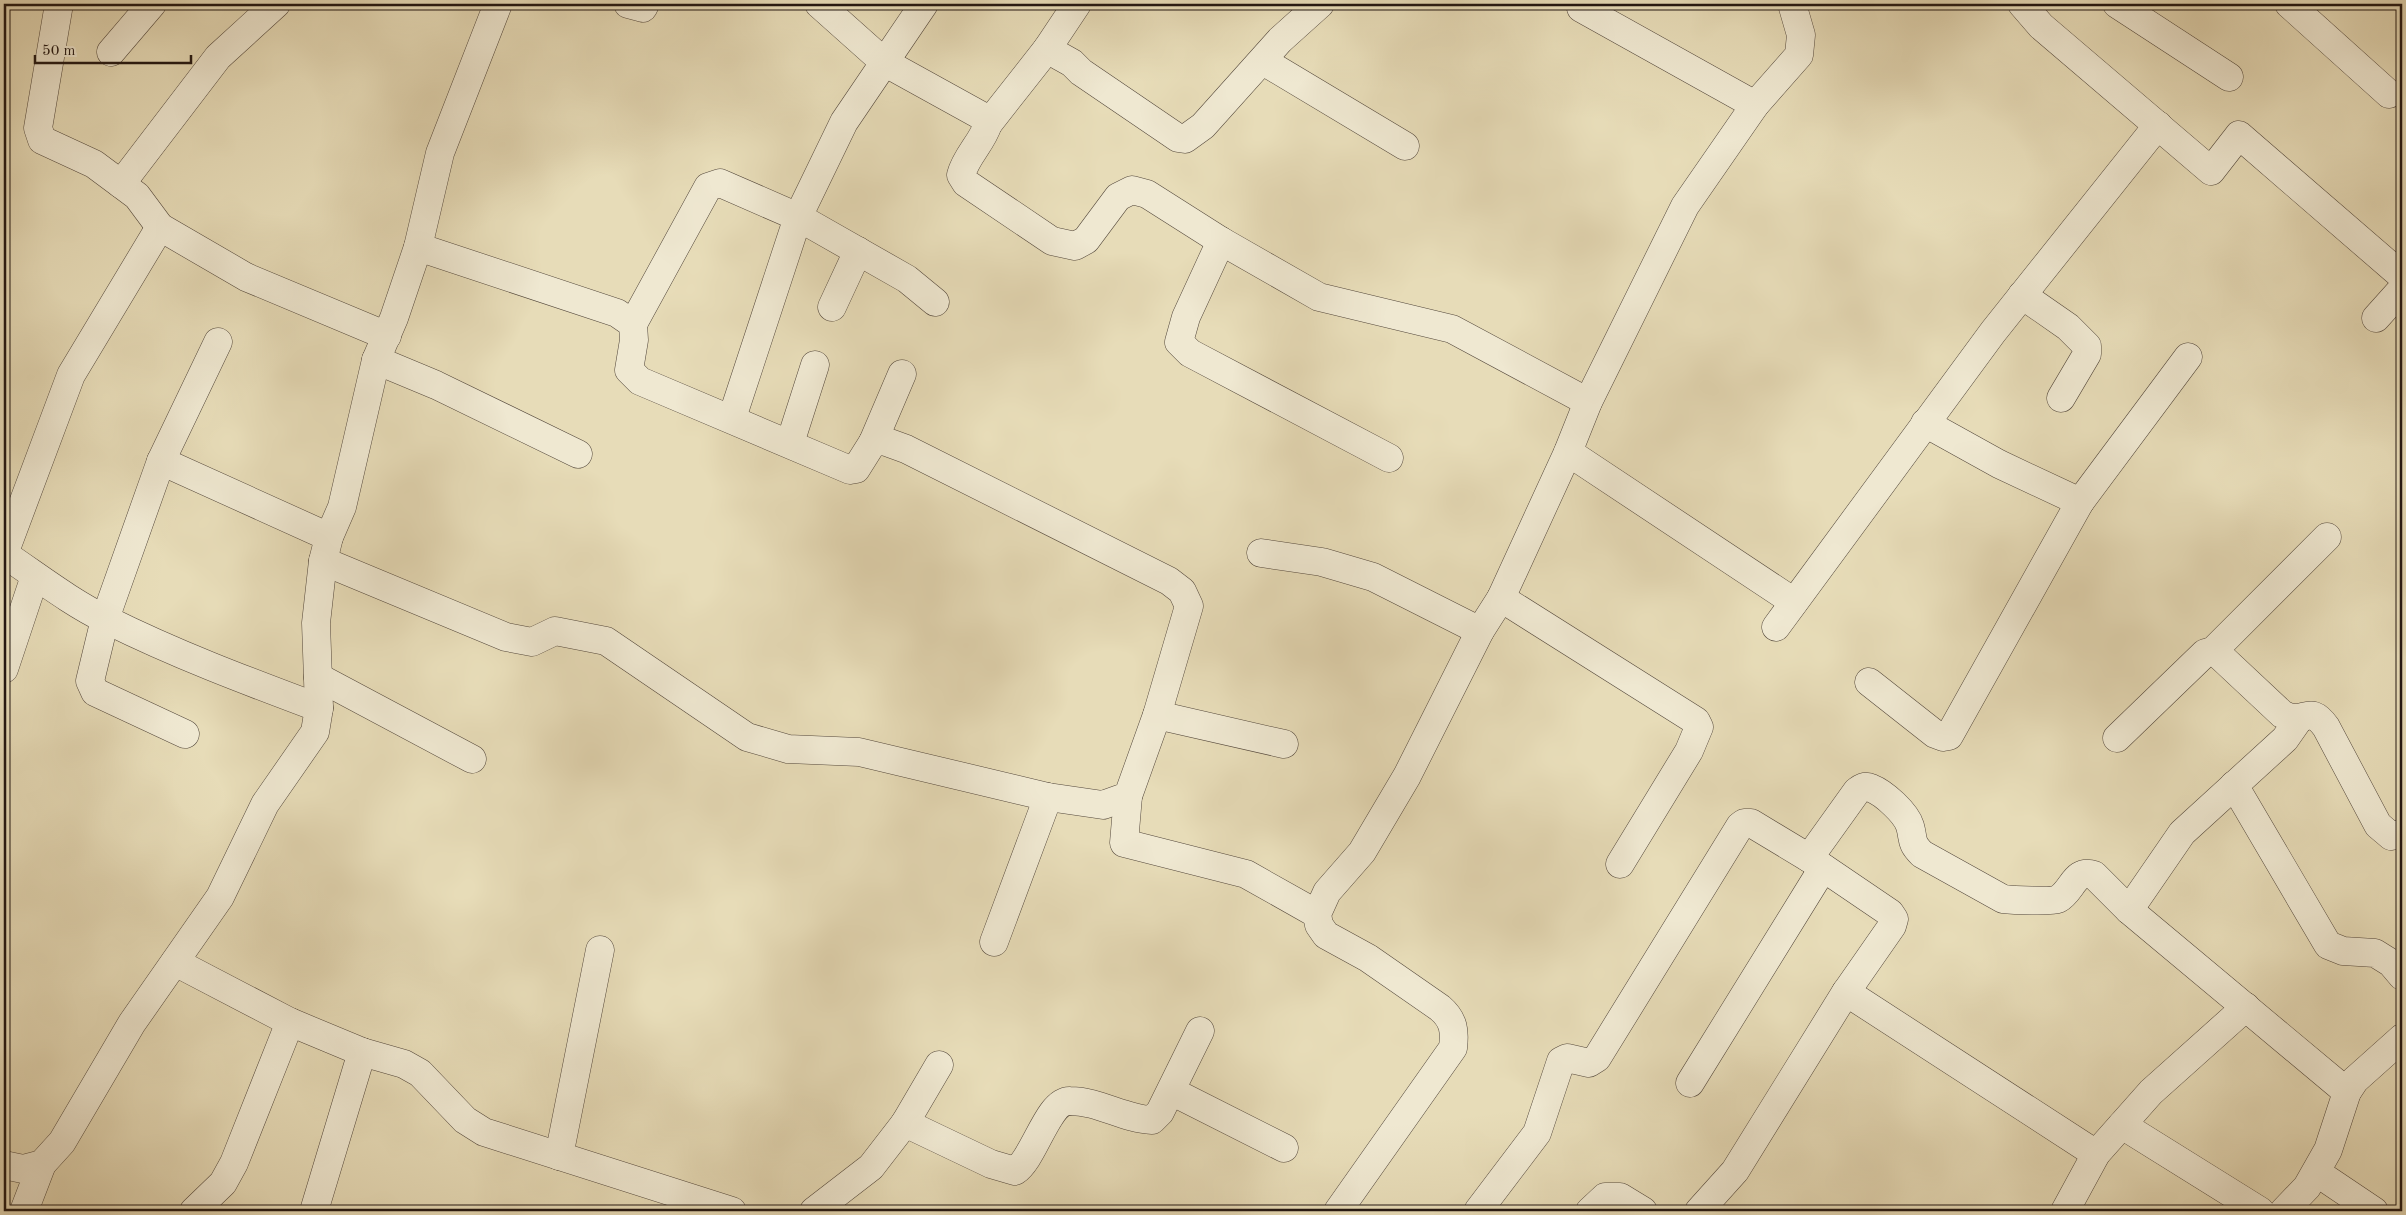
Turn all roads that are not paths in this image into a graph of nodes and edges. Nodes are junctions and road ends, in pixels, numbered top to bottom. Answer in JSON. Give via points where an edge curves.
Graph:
{"nodes":[{"id":1,"x":59,"y":4,"type":"edge"},
{"id":2,"x":152,"y":4,"type":"edge"},
{"id":3,"x":276,"y":4,"type":"edge"},
{"id":4,"x":498,"y":4,"type":"edge"},
{"id":5,"x":628,"y":4,"type":"edge"},
{"id":6,"x":645,"y":4,"type":"edge"},
{"id":7,"x":819,"y":4,"type":"edge"},
{"id":8,"x":924,"y":4,"type":"edge"},
{"id":9,"x":1077,"y":4,"type":"edge"},
{"id":10,"x":1320,"y":4,"type":"edge"},
{"id":11,"x":1792,"y":4,"type":"edge"},
{"id":12,"x":2022,"y":4,"type":"edge"},
{"id":13,"x":2117,"y":4,"type":"edge"},
{"id":14,"x":2289,"y":4,"type":"edge"},
{"id":15,"x":1581,"y":8,"type":"dead end"},
{"id":16,"x":1048,"y":49,"type":"junction"},
{"id":17,"x":111,"y":52,"type":"dead end"},
{"id":18,"x":1263,"y":61,"type":"junction"},
{"id":19,"x":884,"y":62,"type":"junction"},
{"id":20,"x":2229,"y":78,"type":"dead end"},
{"id":21,"x":2389,"y":94,"type":"dead end"},
{"id":22,"x":1755,"y":105,"type":"junction"},
{"id":23,"x":988,"y":124,"type":"junction"},
{"id":24,"x":2158,"y":125,"type":"junction"},
{"id":25,"x":1404,"y":146,"type":"dead end"},
{"id":26,"x":121,"y":184,"type":"junction"},
{"id":27,"x":798,"y":217,"type":"junction"},
{"id":28,"x":160,"y":227,"type":"junction"},
{"id":29,"x":1221,"y":241,"type":"junction"},
{"id":30,"x":418,"y":247,"type":"junction"},
{"id":31,"x":858,"y":251,"type":"junction"},
{"id":32,"x":2402,"y":276,"type":"edge"},
{"id":33,"x":2402,"y":289,"type":"edge"},
{"id":34,"x":2022,"y":295,"type":"junction"},
{"id":35,"x":935,"y":302,"type":"dead end"},
{"id":36,"x":832,"y":307,"type":"dead end"},
{"id":37,"x":2376,"y":318,"type":"dead end"},
{"id":38,"x":633,"y":324,"type":"junction"},
{"id":39,"x":218,"y":342,"type":"dead end"},
{"id":40,"x":382,"y":348,"type":"junction"},
{"id":41,"x":2188,"y":357,"type":"dead end"},
{"id":42,"x":814,"y":365,"type":"dead end"},
{"id":43,"x":902,"y":374,"type":"dead end"},
{"id":44,"x":2061,"y":398,"type":"dead end"},
{"id":45,"x":1588,"y":402,"type":"junction"},
{"id":46,"x":732,"y":418,"type":"junction"},
{"id":47,"x":1925,"y":423,"type":"junction"},
{"id":48,"x":873,"y":442,"type":"junction"},
{"id":49,"x":790,"y":443,"type":"junction"},
{"id":50,"x":1568,"y":452,"type":"junction"},
{"id":51,"x":578,"y":454,"type":"dead end"},
{"id":52,"x":1389,"y":458,"type":"dead end"},
{"id":53,"x":161,"y":461,"type":"junction"},
{"id":54,"x":2080,"y":502,"type":"junction"},
{"id":55,"x":2327,"y":537,"type":"dead end"},
{"id":56,"x":326,"y":549,"type":"junction"},
{"id":57,"x":1262,"y":553,"type":"dead end"},
{"id":58,"x":4,"y":554,"type":"edge"},
{"id":59,"x":35,"y":576,"type":"junction"},
{"id":60,"x":1501,"y":598,"type":"junction"},
{"id":61,"x":1794,"y":602,"type":"junction"},
{"id":62,"x":105,"y":619,"type":"junction"},
{"id":63,"x":1776,"y":626,"type":"dead end"},
{"id":64,"x":1480,"y":631,"type":"junction"},
{"id":65,"x":2213,"y":651,"type":"junction"},
{"id":66,"x":4,"y":670,"type":"edge"},
{"id":67,"x":318,"y":677,"type":"junction"},
{"id":68,"x":1869,"y":682,"type":"dead end"},
{"id":69,"x":319,"y":708,"type":"junction"},
{"id":70,"x":1157,"y":715,"type":"junction"},
{"id":71,"x":2299,"y":719,"type":"junction"},
{"id":72,"x":185,"y":734,"type":"dead end"},
{"id":73,"x":2117,"y":738,"type":"dead end"},
{"id":74,"x":1284,"y":744,"type":"dead end"},
{"id":75,"x":472,"y":759,"type":"dead end"},
{"id":76,"x":2234,"y":785,"type":"junction"},
{"id":77,"x":1128,"y":796,"type":"junction"},
{"id":78,"x":1048,"y":797,"type":"junction"},
{"id":79,"x":2402,"y":834,"type":"edge"},
{"id":80,"x":1816,"y":863,"type":"junction"},
{"id":81,"x":1620,"y":864,"type":"dead end"},
{"id":82,"x":2129,"y":910,"type":"junction"},
{"id":83,"x":1317,"y":914,"type":"junction"},
{"id":84,"x":994,"y":942,"type":"dead end"},
{"id":85,"x":600,"y":950,"type":"dead end"},
{"id":86,"x":175,"y":962,"type":"junction"},
{"id":87,"x":2402,"y":976,"type":"edge"},
{"id":88,"x":1846,"y":992,"type":"junction"},
{"id":89,"x":2246,"y":1007,"type":"junction"},
{"id":90,"x":290,"y":1022,"type":"junction"},
{"id":91,"x":1200,"y":1031,"type":"dead end"},
{"id":92,"x":2402,"y":1038,"type":"edge"},
{"id":93,"x":362,"y":1052,"type":"junction"},
{"id":94,"x":939,"y":1065,"type":"dead end"},
{"id":95,"x":1690,"y":1083,"type":"dead end"},
{"id":96,"x":1171,"y":1091,"type":"junction"},
{"id":97,"x":2347,"y":1092,"type":"junction"},
{"id":98,"x":905,"y":1122,"type":"junction"},
{"id":99,"x":2122,"y":1125,"type":"junction"},
{"id":100,"x":1284,"y":1148,"type":"dead end"},
{"id":101,"x":2096,"y":1154,"type":"junction"},
{"id":102,"x":559,"y":1156,"type":"junction"},
{"id":103,"x":42,"y":1164,"type":"junction"},
{"id":104,"x":4,"y":1165,"type":"edge"},
{"id":105,"x":2316,"y":1172,"type":"junction"},
{"id":106,"x":24,"y":1211,"type":"edge"},
{"id":107,"x":194,"y":1211,"type":"edge"},
{"id":108,"x":314,"y":1211,"type":"edge"},
{"id":109,"x":732,"y":1211,"type":"edge"},
{"id":110,"x":814,"y":1211,"type":"edge"},
{"id":111,"x":1338,"y":1211,"type":"edge"},
{"id":112,"x":1478,"y":1211,"type":"edge"},
{"id":113,"x":1590,"y":1211,"type":"edge"},
{"id":114,"x":1643,"y":1211,"type":"edge"},
{"id":115,"x":1699,"y":1211,"type":"edge"},
{"id":116,"x":2065,"y":1211,"type":"edge"},
{"id":117,"x":2260,"y":1211,"type":"edge"},
{"id":118,"x":2284,"y":1211,"type":"edge"},
{"id":119,"x":2374,"y":1211,"type":"edge"}],
"edges":[{"from":1,"to":26,"type":"street","via":[[38,128],[42,140],[94,164]]},
{"from":2,"to":17,"type":"street"},
{"from":3,"to":26,"type":"street","via":[[218,57]]},
{"from":4,"to":30,"type":"street","via":[[440,153]]},
{"from":5,"to":6,"type":"street","via":[[642,8]]},
{"from":7,"to":19,"type":"street"},
{"from":8,"to":19,"type":"street"},
{"from":9,"to":16,"type":"street"},
{"from":10,"to":18,"type":"street","via":[[1280,40]]},
{"from":11,"to":22,"type":"street","via":[[1801,34],[1799,55]]},
{"from":12,"to":24,"type":"street","via":[[2041,26]]},
{"from":13,"to":20,"type":"street"},
{"from":14,"to":21,"type":"street"},
{"from":15,"to":22,"type":"street"},
{"from":16,"to":18,"type":"street","via":[[1184,139],[1203,126]]},
{"from":16,"to":23,"type":"street"},
{"from":18,"to":25,"type":"street"},
{"from":19,"to":23,"type":"street","via":[[980,115]]},
{"from":19,"to":27,"type":"street","via":[[844,122]]},
{"from":22,"to":45,"type":"street","via":[[1685,206]]},
{"from":23,"to":29,"type":"street","via":[[961,175],[966,183],[1052,241],[1075,246],[1086,240],[1118,198],[1132,190],[1147,194]]},
{"from":24,"to":32,"type":"street","via":[[2211,171],[2239,136]]},
{"from":24,"to":34,"type":"street"},
{"from":26,"to":28,"type":"street","via":[[137,196]]},
{"from":27,"to":31,"type":"street"},
{"from":27,"to":38,"type":"street","via":[[732,186],[720,183],[708,186]]},
{"from":27,"to":46,"type":"street"},
{"from":28,"to":40,"type":"street","via":[[246,278]]},
{"from":28,"to":58,"type":"street","via":[[71,375]]},
{"from":29,"to":45,"type":"street","via":[[1319,297],[1452,329]]},
{"from":29,"to":52,"type":"street","via":[[1186,317],[1179,342],[1190,353]]},
{"from":30,"to":38,"type":"street","via":[[617,313]]},
{"from":30,"to":40,"type":"street"},
{"from":31,"to":35,"type":"street","via":[[908,279]]},
{"from":31,"to":36,"type":"street"},
{"from":33,"to":37,"type":"street"},
{"from":34,"to":44,"type":"street","via":[[2068,327],[2087,346],[2087,354]]},
{"from":34,"to":47,"type":"street"},
{"from":38,"to":46,"type":"street","via":[[629,370],[640,381]]},
{"from":39,"to":53,"type":"street"},
{"from":40,"to":51,"type":"street","via":[[436,385]]},
{"from":40,"to":56,"type":"street","via":[[342,507]]},
{"from":41,"to":54,"type":"street"},
{"from":42,"to":49,"type":"street"},
{"from":43,"to":48,"type":"street"},
{"from":45,"to":50,"type":"street"},
{"from":46,"to":49,"type":"street"},
{"from":47,"to":54,"type":"street","via":[[1999,464]]},
{"from":47,"to":61,"type":"street"},
{"from":48,"to":49,"type":"street","via":[[856,469],[850,470]]},
{"from":48,"to":70,"type":"street","via":[[884,441],[906,449],[1160,577],[1182,592],[1189,606]]},
{"from":50,"to":60,"type":"street"},
{"from":50,"to":61,"type":"street"},
{"from":53,"to":56,"type":"street"},
{"from":53,"to":62,"type":"street"},
{"from":54,"to":68,"type":"street","via":[[1949,736],[1935,734]]},
{"from":55,"to":65,"type":"street"},
{"from":56,"to":67,"type":"street","via":[[316,623]]},
{"from":56,"to":78,"type":"street","via":[[506,637],[532,642],[555,630],[606,641],[747,738],[788,749],[859,752]]},
{"from":57,"to":64,"type":"street","via":[[1322,562],[1373,577]]},
{"from":58,"to":59,"type":"street"},
{"from":59,"to":62,"type":"street"},
{"from":59,"to":66,"type":"street"},
{"from":60,"to":64,"type":"street"},
{"from":60,"to":81,"type":"street","via":[[1696,721],[1699,727],[1689,751]]},
{"from":61,"to":63,"type":"street"},
{"from":62,"to":69,"type":"street","via":[[208,667]]},
{"from":62,"to":72,"type":"street","via":[[90,681],[95,692]]},
{"from":64,"to":83,"type":"street","via":[[1407,776],[1362,852],[1327,892]]},
{"from":65,"to":71,"type":"street","via":[[2282,714]]},
{"from":65,"to":73,"type":"street","via":[[2205,653]]},
{"from":67,"to":69,"type":"street"},
{"from":67,"to":75,"type":"street"},
{"from":69,"to":86,"type":"street","via":[[314,732],[265,804],[220,897]]},
{"from":70,"to":74,"type":"street"},
{"from":70,"to":77,"type":"street"},
{"from":71,"to":76,"type":"street","via":[[2285,739]]},
{"from":71,"to":79,"type":"street","via":[[2312,714],[2318,716],[2378,825],[2391,836]]},
{"from":76,"to":82,"type":"street","via":[[2182,834]]},
{"from":76,"to":87,"type":"street","via":[[2328,945],[2343,951],[2375,953],[2391,963]]},
{"from":77,"to":78,"type":"street","via":[[1103,804]]},
{"from":77,"to":83,"type":"street","via":[[1124,843],[1246,874]]},
{"from":78,"to":84,"type":"street"},
{"from":80,"to":82,"type":"street","via":[[1856,791],[1871,788],[1901,810],[1910,826],[1912,844],[1922,854],[2003,899],[2051,901],[2060,898],[2076,877],[2087,873],[2094,875]]},
{"from":80,"to":88,"type":"street","via":[[1890,913],[1894,920]]},
{"from":80,"to":95,"type":"street"},
{"from":80,"to":112,"type":"street","via":[[1751,823],[1740,826],[1596,1058],[1589,1063],[1567,1058],[1561,1061],[1537,1132]]},
{"from":82,"to":89,"type":"street"},
{"from":83,"to":111,"type":"street","via":[[1319,925],[1326,934],[1368,958],[1440,1008],[1449,1015],[1455,1032],[1453,1048]]},
{"from":85,"to":102,"type":"street"},
{"from":86,"to":90,"type":"street"},
{"from":86,"to":103,"type":"street","via":[[132,1023],[62,1142]]},
{"from":88,"to":101,"type":"street"},
{"from":88,"to":115,"type":"street","via":[[1735,1171]]},
{"from":89,"to":97,"type":"street"},
{"from":89,"to":99,"type":"street","via":[[2151,1092]]},
{"from":90,"to":93,"type":"street"},
{"from":90,"to":107,"type":"street","via":[[234,1163],[223,1183]]},
{"from":91,"to":96,"type":"street"},
{"from":92,"to":97,"type":"street","via":[[2355,1080]]},
{"from":93,"to":102,"type":"street","via":[[404,1064],[420,1073],[465,1120],[484,1132]]},
{"from":93,"to":108,"type":"street"},
{"from":94,"to":98,"type":"street"},
{"from":96,"to":98,"type":"street","via":[[1152,1120],[1139,1120],[1095,1105],[1068,1100],[1049,1117],[1023,1166],[1015,1171],[991,1164]]},
{"from":96,"to":100,"type":"street"},
{"from":97,"to":105,"type":"street","via":[[2328,1150]]},
{"from":98,"to":110,"type":"street","via":[[871,1167]]},
{"from":99,"to":101,"type":"street"},
{"from":99,"to":117,"type":"street"},
{"from":101,"to":116,"type":"street"},
{"from":102,"to":109,"type":"street"},
{"from":103,"to":104,"type":"street","via":[[23,1169]]},
{"from":103,"to":106,"type":"street"},
{"from":105,"to":118,"type":"street","via":[[2307,1187]]},
{"from":105,"to":119,"type":"street"},
{"from":113,"to":114,"type":"street","via":[[1605,1197],[1620,1197]]}]}
